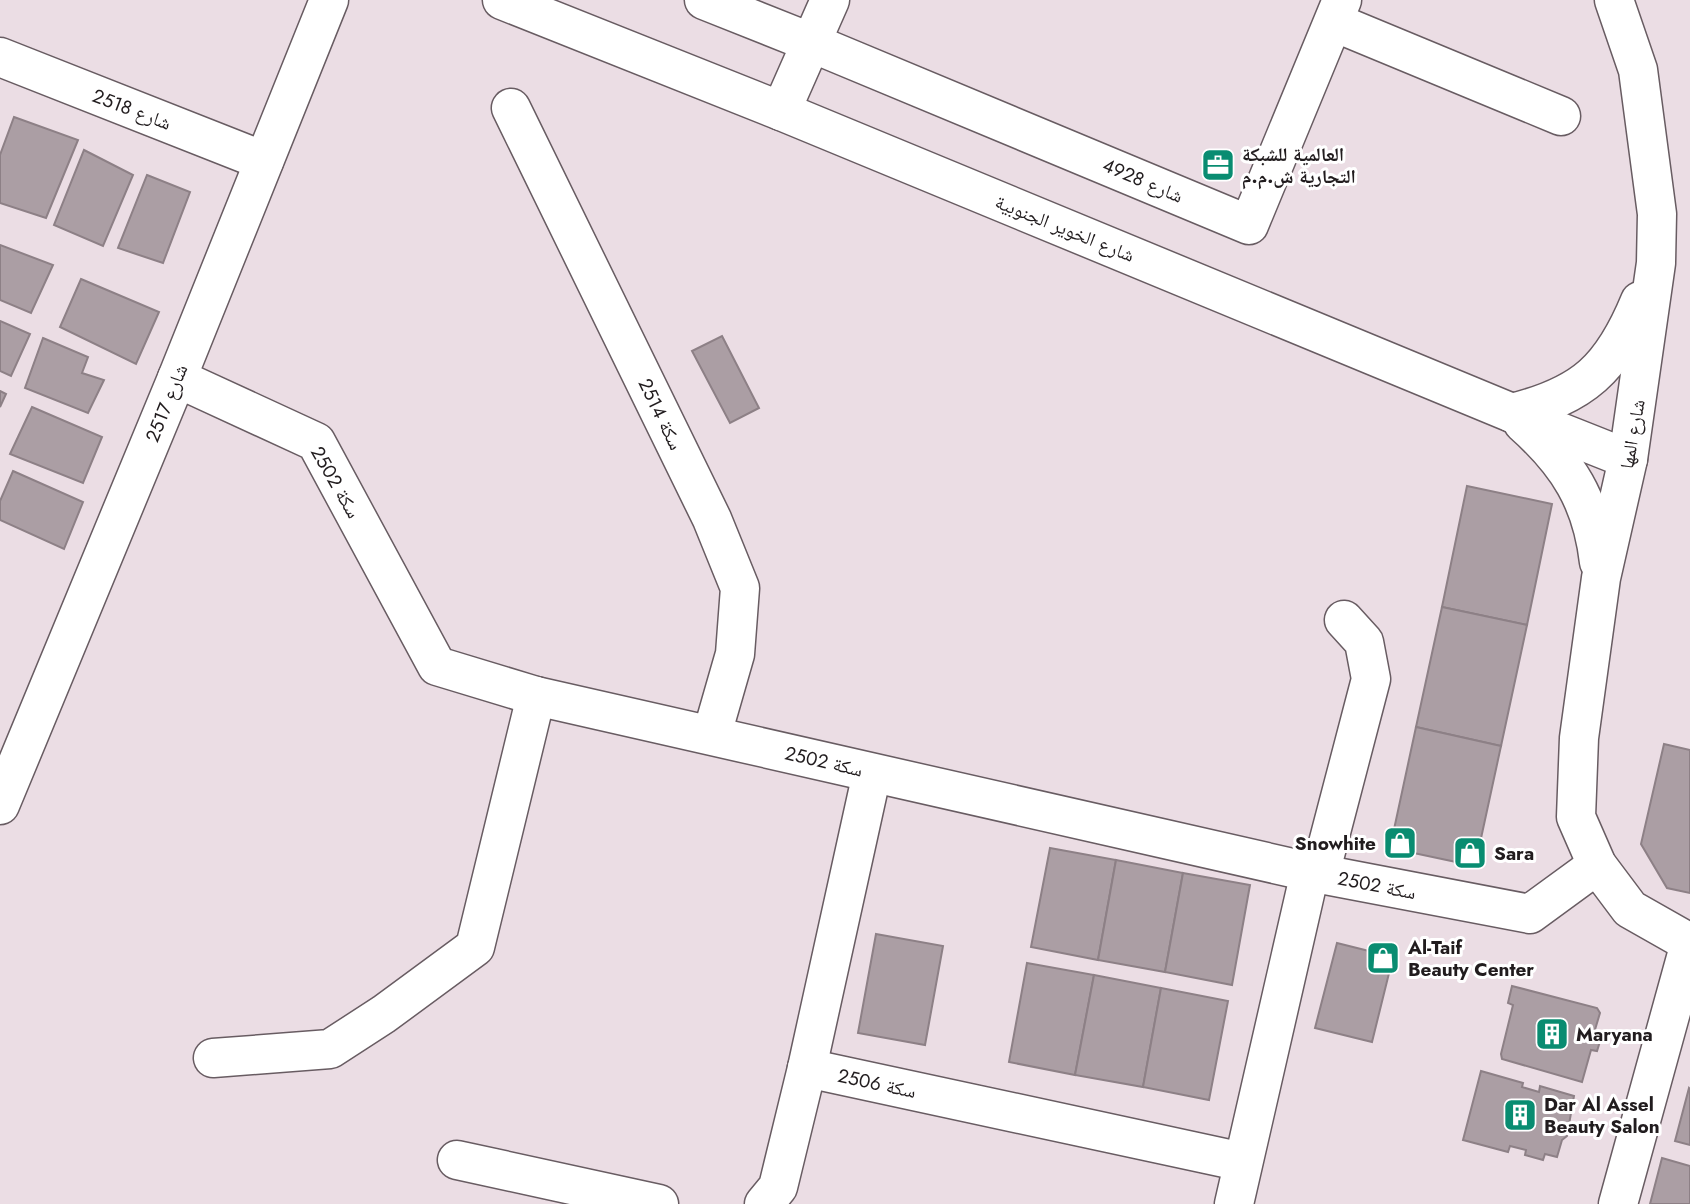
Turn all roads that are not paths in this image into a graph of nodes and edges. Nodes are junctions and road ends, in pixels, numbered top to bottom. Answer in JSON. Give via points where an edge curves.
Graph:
{"nodes":[{"id":1,"x":330,"y":0,"type":"edge"},
{"id":2,"x":502,"y":0,"type":"edge"},
{"id":3,"x":704,"y":0,"type":"edge"},
{"id":4,"x":830,"y":0,"type":"edge"},
{"id":5,"x":1614,"y":0,"type":"edge"},
{"id":6,"x":1338,"y":11,"type":"edge"},
{"id":7,"x":812,"y":43,"type":"junction"},
{"id":8,"x":0,"y":57,"type":"edge"},
{"id":9,"x":511,"y":107,"type":"dead end"},
{"id":10,"x":781,"y":111,"type":"junction"},
{"id":11,"x":1561,"y":116,"type":"dead end"},
{"id":12,"x":264,"y":160,"type":"junction"},
{"id":13,"x":1656,"y":263,"type":"junction"},
{"id":14,"x":177,"y":378,"type":"junction"},
{"id":15,"x":1512,"y":413,"type":"junction"},
{"id":16,"x":1628,"y":458,"type":"junction"},
{"id":17,"x":1601,"y":578,"type":"junction"},
{"id":18,"x":1343,"y":620,"type":"dead end"},
{"id":19,"x":536,"y":696,"type":"junction"},
{"id":20,"x":712,"y":734,"type":"junction"},
{"id":21,"x":872,"y":773,"type":"junction"},
{"id":22,"x":0,"y":805,"type":"edge"},
{"id":23,"x":1597,"y":865,"type":"junction"},
{"id":24,"x":1315,"y":873,"type":"junction"},
{"id":25,"x":1690,"y":943,"type":"edge"},
{"id":26,"x":213,"y":1058,"type":"dead end"},
{"id":27,"x":807,"y":1068,"type":"junction"},
{"id":28,"x":457,"y":1160,"type":"dead end"},
{"id":29,"x":1243,"y":1162,"type":"junction"},
{"id":30,"x":659,"y":1204,"type":"edge"},
{"id":31,"x":764,"y":1204,"type":"edge"},
{"id":32,"x":1234,"y":1204,"type":"edge"},
{"id":33,"x":1618,"y":1204,"type":"edge"}],
"edges":[{"from":1,"to":12,"type":"street","name":"2517 شارع"},
{"from":2,"to":10,"type":"street","name":"شارع الخوير الجنوبية"},
{"from":3,"to":7,"type":"street"},
{"from":4,"to":7,"type":"street"},
{"from":5,"to":13,"type":"street","name":"شارع المها","via":[[1639,69],[1657,214]]},
{"from":6,"to":7,"type":"street","name":"4928 شارع","via":[[1249,225]]},
{"from":6,"to":11,"type":"street"},
{"from":7,"to":10,"type":"street"},
{"from":8,"to":12,"type":"street","name":"2518 شارع"},
{"from":9,"to":20,"type":"street","name":"سكة 2514","via":[[712,519],[740,588],[735,654]]},
{"from":10,"to":15,"type":"street","name":"شارع الخوير الجنوبية"},
{"from":12,"to":14,"type":"street","name":"2517 شارع"},
{"from":13,"to":15,"type":"street","via":[[1620,345],[1600,369],[1562,397]]},
{"from":13,"to":16,"type":"street","name":"شارع المها"},
{"from":14,"to":19,"type":"street","name":"2502 سكة","via":[[316,442],[437,666]]},
{"from":14,"to":22,"type":"street","name":"2517 شارع"},
{"from":15,"to":16,"type":"street","name":"شارع الخوير الجنوبية"},
{"from":15,"to":17,"type":"street","via":[[1572,476],[1596,535]]},
{"from":16,"to":17,"type":"street","name":"شارع المها"},
{"from":17,"to":23,"type":"street","name":"شارع المها","via":[[1580,738],[1576,817]]},
{"from":18,"to":24,"type":"street","via":[[1364,642],[1370,693]]},
{"from":19,"to":20,"type":"street","name":"2502 سكة"},
{"from":19,"to":26,"type":"street","via":[[475,947],[330,1049]]},
{"from":20,"to":21,"type":"street","name":"2502 سكة"},
{"from":21,"to":24,"type":"street","name":"2502 سكة"},
{"from":21,"to":27,"type":"street"},
{"from":23,"to":24,"type":"street","name":"2502 سكة","via":[[1530,914]]},
{"from":23,"to":25,"type":"street","name":"شارع المها","via":[[1630,909]]},
{"from":24,"to":29,"type":"street"},
{"from":25,"to":33,"type":"street"},
{"from":27,"to":29,"type":"street","name":"سكة 2506"},
{"from":27,"to":31,"type":"street","via":[[778,1187]]},
{"from":28,"to":30,"type":"street"},
{"from":29,"to":32,"type":"street"}]}
